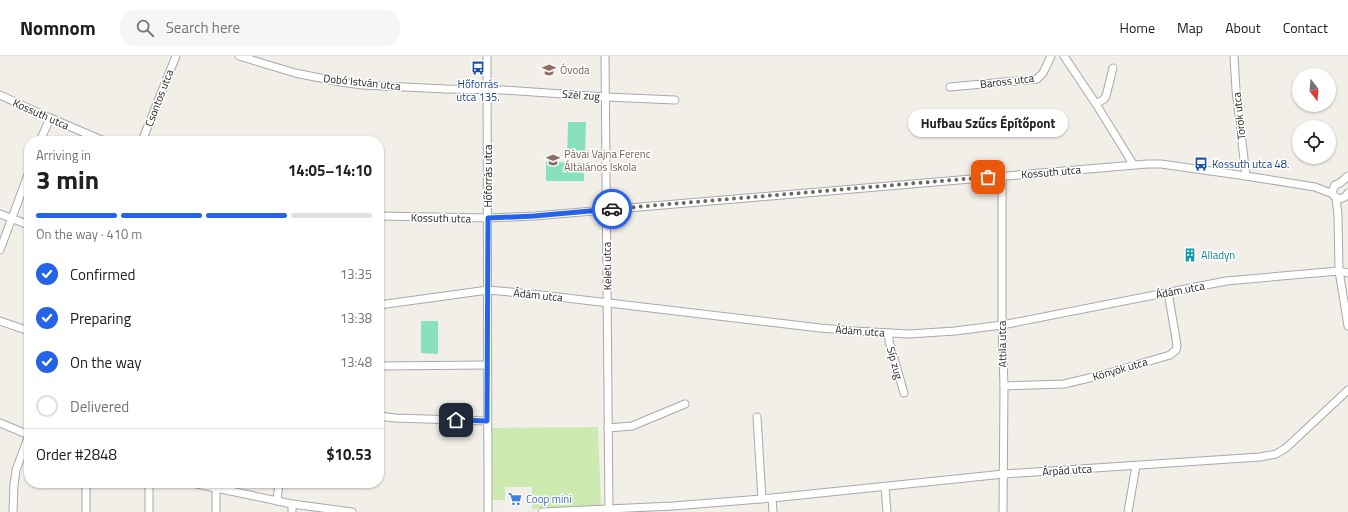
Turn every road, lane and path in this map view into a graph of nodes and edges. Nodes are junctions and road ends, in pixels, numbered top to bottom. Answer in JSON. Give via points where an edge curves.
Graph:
{"nodes":[{"id":1,"x":176,"y":56,"type":"edge"},
{"id":2,"x":239,"y":56,"type":"edge"},
{"id":3,"x":487,"y":56,"type":"edge"},
{"id":4,"x":605,"y":56,"type":"edge"},
{"id":5,"x":1051,"y":56,"type":"edge"},
{"id":6,"x":1064,"y":56,"type":"edge"},
{"id":7,"x":1234,"y":56,"type":"edge"},
{"id":8,"x":1113,"y":68,"type":"dead end"},
{"id":9,"x":950,"y":88,"type":"dead end"},
{"id":10,"x":487,"y":90,"type":"junction"},
{"id":11,"x":0,"y":95,"type":"edge"},
{"id":12,"x":606,"y":97,"type":"junction"},
{"id":13,"x":675,"y":100,"type":"dead end"},
{"id":14,"x":1096,"y":104,"type":"junction"},
{"id":15,"x":50,"y":118,"type":"junction"},
{"id":16,"x":42,"y":136,"type":"edge"},
{"id":17,"x":92,"y":136,"type":"edge"},
{"id":18,"x":144,"y":136,"type":"edge"},
{"id":19,"x":1133,"y":164,"type":"junction"},
{"id":20,"x":1002,"y":176,"type":"junction"},
{"id":21,"x":1246,"y":176,"type":"junction"},
{"id":22,"x":1348,"y":176,"type":"edge"},
{"id":23,"x":24,"y":186,"type":"edge"},
{"id":24,"x":1343,"y":191,"type":"edge"},
{"id":25,"x":607,"y":209,"type":"junction"},
{"id":26,"x":0,"y":214,"type":"edge"},
{"id":27,"x":384,"y":216,"type":"edge"},
{"id":28,"x":12,"y":218,"type":"junction"},
{"id":29,"x":488,"y":218,"type":"junction"},
{"id":30,"x":24,"y":223,"type":"edge"},
{"id":31,"x":0,"y":250,"type":"edge"},
{"id":32,"x":1338,"y":271,"type":"junction"},
{"id":33,"x":1348,"y":273,"type":"edge"},
{"id":34,"x":488,"y":290,"type":"junction"},
{"id":35,"x":1168,"y":292,"type":"junction"},
{"id":36,"x":608,"y":302,"type":"junction"},
{"id":37,"x":384,"y":304,"type":"edge"},
{"id":38,"x":0,"y":321,"type":"edge"},
{"id":39,"x":1002,"y":324,"type":"junction"},
{"id":40,"x":1348,"y":326,"type":"edge"},
{"id":41,"x":24,"y":329,"type":"edge"},
{"id":42,"x":889,"y":333,"type":"junction"},
{"id":43,"x":487,"y":365,"type":"junction"},
{"id":44,"x":384,"y":366,"type":"edge"},
{"id":45,"x":1004,"y":386,"type":"junction"},
{"id":46,"x":1348,"y":390,"type":"edge"},
{"id":47,"x":904,"y":393,"type":"dead end"},
{"id":48,"x":686,"y":404,"type":"dead end"},
{"id":49,"x":384,"y":417,"type":"edge"},
{"id":50,"x":757,"y":417,"type":"dead end"},
{"id":51,"x":487,"y":421,"type":"junction"},
{"id":52,"x":0,"y":423,"type":"edge"},
{"id":53,"x":608,"y":428,"type":"junction"},
{"id":54,"x":24,"y":435,"type":"edge"},
{"id":55,"x":24,"y":450,"type":"edge"},
{"id":56,"x":1136,"y":466,"type":"junction"},
{"id":57,"x":1004,"y":474,"type":"junction"},
{"id":58,"x":885,"y":487,"type":"junction"},
{"id":59,"x":86,"y":488,"type":"edge"},
{"id":60,"x":149,"y":488,"type":"edge"},
{"id":61,"x":212,"y":488,"type":"edge"},
{"id":62,"x":278,"y":488,"type":"edge"},
{"id":63,"x":216,"y":489,"type":"junction"},
{"id":64,"x":772,"y":498,"type":"junction"},
{"id":65,"x":762,"y":499,"type":"junction"},
{"id":66,"x":277,"y":501,"type":"junction"},
{"id":67,"x":292,"y":504,"type":"junction"},
{"id":68,"x":674,"y":509,"type":"edge"},
{"id":69,"x":609,"y":510,"type":"edge"},
{"id":70,"x":13,"y":512,"type":"edge"},
{"id":71,"x":86,"y":512,"type":"edge"},
{"id":72,"x":149,"y":512,"type":"edge"},
{"id":73,"x":216,"y":512,"type":"edge"},
{"id":74,"x":292,"y":512,"type":"edge"},
{"id":75,"x":352,"y":512,"type":"edge"},
{"id":76,"x":488,"y":512,"type":"edge"},
{"id":77,"x":542,"y":512,"type":"edge"},
{"id":78,"x":773,"y":512,"type":"edge"},
{"id":79,"x":887,"y":512,"type":"edge"},
{"id":80,"x":1003,"y":512,"type":"edge"},
{"id":81,"x":1128,"y":512,"type":"edge"}],
"edges":[{"from":1,"to":18,"type":"street","name":"Csontos utca"},
{"from":2,"to":10,"type":"street","name":"Dobó István utca","via":[[340,82]]},
{"from":3,"to":10,"type":"street","name":"Hőforrás utca"},
{"from":4,"to":12,"type":"street","name":"Keleti utca"},
{"from":5,"to":9,"type":"street","name":"Baross utca","via":[[1043,73],[1037,79]]},
{"from":6,"to":14,"type":"street"},
{"from":7,"to":21,"type":"street","name":"Török utca"},
{"from":8,"to":14,"type":"street","via":[[1106,96]]},
{"from":10,"to":12,"type":"street","name":"Szél zug"},
{"from":10,"to":29,"type":"street","name":"Hőforrás utca"},
{"from":11,"to":15,"type":"street","name":"Kossuth utca"},
{"from":12,"to":13,"type":"street","name":"Szél zug"},
{"from":12,"to":25,"type":"street","name":"Keleti utca"},
{"from":14,"to":19,"type":"street"},
{"from":15,"to":16,"type":"street"},
{"from":15,"to":17,"type":"street","name":"Kossuth utca"},
{"from":19,"to":20,"type":"street","name":"Kossuth utca"},
{"from":19,"to":21,"type":"street","name":"Kossuth utca","via":[[1160,164]]},
{"from":20,"to":25,"type":"street","name":"Kossuth utca"},
{"from":20,"to":39,"type":"street","name":"Attila utca"},
{"from":21,"to":24,"type":"street","name":"Kossuth utca"},
{"from":22,"to":24,"type":"street"},
{"from":23,"to":28,"type":"street"},
{"from":24,"to":32,"type":"street","via":[[1338,215]]},
{"from":25,"to":29,"type":"street","name":"Kossuth utca"},
{"from":25,"to":36,"type":"street","name":"Keleti utca"},
{"from":26,"to":28,"type":"street"},
{"from":27,"to":29,"type":"street","name":"Kossuth utca"},
{"from":28,"to":30,"type":"street"},
{"from":28,"to":31,"type":"street"},
{"from":29,"to":34,"type":"street","name":"Hőforrás utca"},
{"from":32,"to":33,"type":"street","name":"Ádám utca"},
{"from":32,"to":35,"type":"street","name":"Ádám utca","via":[[1226,281]]},
{"from":32,"to":40,"type":"street"},
{"from":34,"to":36,"type":"street","name":"Ádám utca"},
{"from":34,"to":37,"type":"street","name":"Ádám utca"},
{"from":34,"to":43,"type":"street","name":"Hőforrás utca"},
{"from":35,"to":39,"type":"street","name":"Ádám utca"},
{"from":35,"to":45,"type":"street","name":"Könyök utca","via":[[1178,345],[1170,354],[1064,384]]},
{"from":36,"to":42,"type":"street","name":"Ádám utca","via":[[820,328]]},
{"from":36,"to":53,"type":"street","name":"Keleti utca"},
{"from":38,"to":41,"type":"street"},
{"from":39,"to":42,"type":"street","name":"Ádám utca","via":[[955,331]]},
{"from":39,"to":45,"type":"street","name":"Attila utca"},
{"from":42,"to":47,"type":"street","name":"Síp zug"},
{"from":43,"to":44,"type":"street"},
{"from":43,"to":51,"type":"street","name":"Hőforrás utca"},
{"from":45,"to":57,"type":"street","name":"Attila utca"},
{"from":46,"to":56,"type":"street","name":"Árpád utca","via":[[1286,448],[1276,454],[1260,458]]},
{"from":48,"to":53,"type":"street","via":[[632,426]]},
{"from":49,"to":51,"type":"street"},
{"from":50,"to":65,"type":"street"},
{"from":51,"to":76,"type":"street","name":"Hőforrás utca"},
{"from":52,"to":54,"type":"street"},
{"from":53,"to":69,"type":"street","name":"Keleti utca"},
{"from":55,"to":70,"type":"street","via":[[16,470]]},
{"from":56,"to":57,"type":"street","name":"Árpád utca"},
{"from":56,"to":81,"type":"street"},
{"from":57,"to":58,"type":"street","name":"Árpád utca"},
{"from":57,"to":80,"type":"street","name":"Attila utca"},
{"from":58,"to":64,"type":"street","name":"Árpád utca"},
{"from":58,"to":79,"type":"street"},
{"from":59,"to":71,"type":"street"},
{"from":60,"to":72,"type":"street"},
{"from":61,"to":63,"type":"street"},
{"from":62,"to":66,"type":"street"},
{"from":63,"to":66,"type":"street"},
{"from":63,"to":73,"type":"street"},
{"from":64,"to":65,"type":"street","name":"Árpád utca"},
{"from":64,"to":78,"type":"street"},
{"from":65,"to":68,"type":"street","name":"Árpád utca"},
{"from":66,"to":67,"type":"street"},
{"from":67,"to":74,"type":"street"},
{"from":67,"to":75,"type":"street"},
{"from":68,"to":69,"type":"street","name":"Árpád utca"},
{"from":69,"to":77,"type":"street","name":"Árpád utca"}]}
